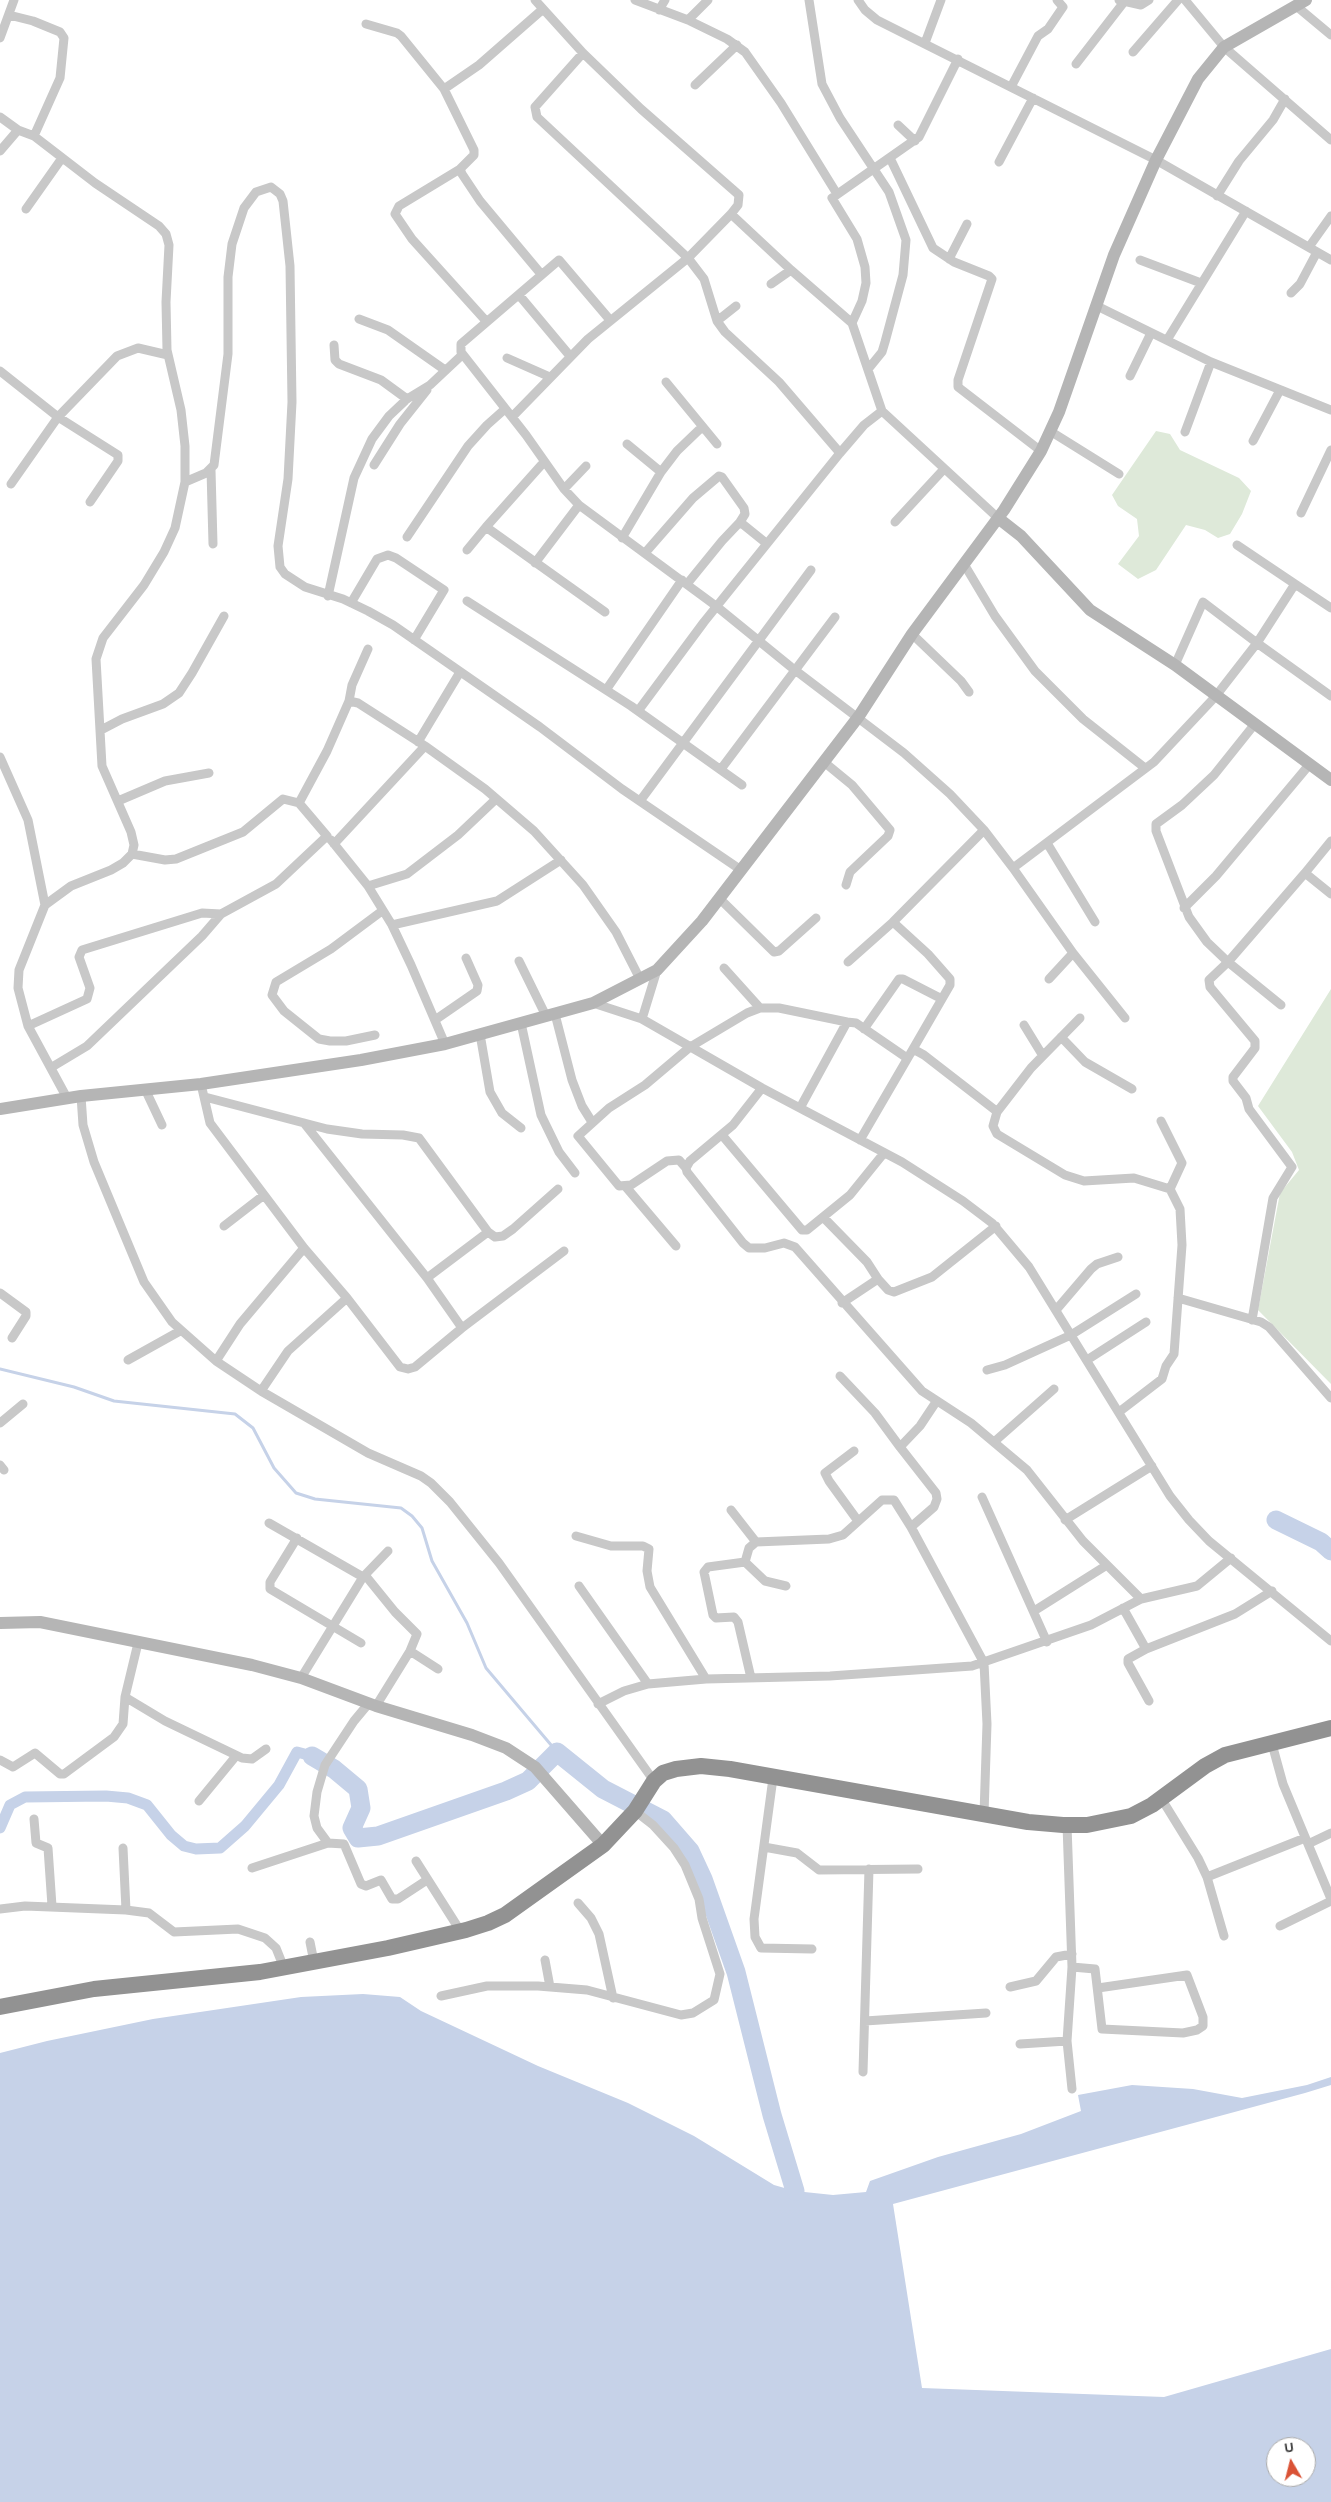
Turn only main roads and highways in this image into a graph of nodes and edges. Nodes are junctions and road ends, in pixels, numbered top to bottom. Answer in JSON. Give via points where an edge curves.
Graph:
{"nodes":[{"id":1,"x":1331,"y":1728,"type":"edge"},
{"id":2,"x":0,"y":2007,"type":"edge"}],
"edges":[{"from":1,"to":2,"type":"highway","via":[[1226,1755],[1131,1816],[1107,1822],[1066,1825],[1028,1822],[730,1769],[701,1766],[662,1773],[604,1845],[505,1915],[461,1932],[284,1968],[94,1989]]}]}
